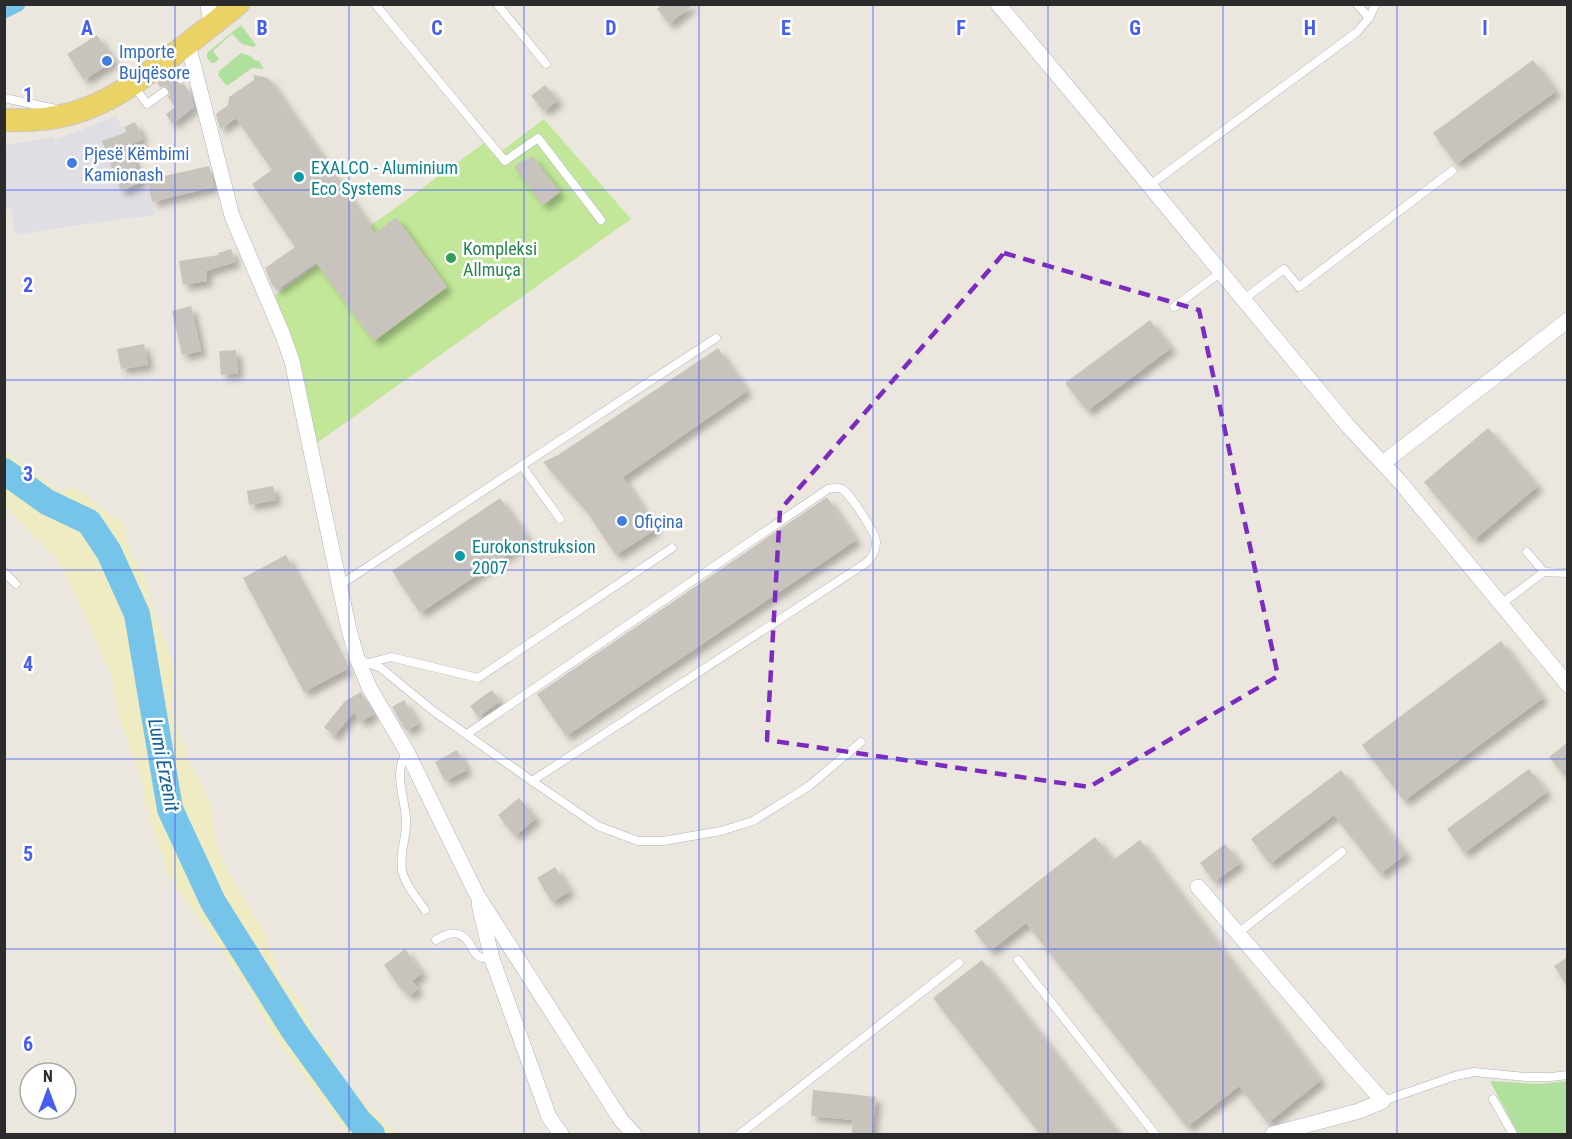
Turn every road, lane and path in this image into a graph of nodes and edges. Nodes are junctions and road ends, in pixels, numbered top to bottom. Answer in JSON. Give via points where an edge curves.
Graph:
{"nodes":[{"id":1,"x":238,"y":4,"type":"edge"},
{"id":2,"x":375,"y":4,"type":"edge"},
{"id":3,"x":497,"y":4,"type":"edge"},
{"id":4,"x":998,"y":4,"type":"edge"},
{"id":5,"x":1357,"y":4,"type":"edge"},
{"id":6,"x":1376,"y":4,"type":"edge"},
{"id":7,"x":210,"y":15,"type":"edge"},
{"id":8,"x":1369,"y":18,"type":"junction"},
{"id":9,"x":188,"y":44,"type":"junction"},
{"id":10,"x":546,"y":64,"type":"dead end"},
{"id":11,"x":194,"y":68,"type":"junction"},
{"id":12,"x":180,"y":79,"type":"dead end"},
{"id":13,"x":133,"y":85,"type":"junction"},
{"id":14,"x":164,"y":92,"type":"dead end"},
{"id":15,"x":4,"y":98,"type":"edge"},
{"id":16,"x":74,"y":113,"type":"junction"},
{"id":17,"x":4,"y":120,"type":"edge"},
{"id":18,"x":1452,"y":171,"type":"dead end"},
{"id":19,"x":1150,"y":185,"type":"junction"},
{"id":20,"x":602,"y":220,"type":"dead end"},
{"id":21,"x":1221,"y":272,"type":"junction"},
{"id":22,"x":1244,"y":299,"type":"junction"},
{"id":23,"x":1174,"y":307,"type":"dead end"},
{"id":24,"x":1568,"y":320,"type":"edge"},
{"id":25,"x":716,"y":338,"type":"dead end"},
{"id":26,"x":1383,"y":463,"type":"junction"},
{"id":27,"x":522,"y":466,"type":"junction"},
{"id":28,"x":560,"y":519,"type":"dead end"},
{"id":29,"x":672,"y":548,"type":"dead end"},
{"id":30,"x":1527,"y":552,"type":"dead end"},
{"id":31,"x":4,"y":572,"type":"edge"},
{"id":32,"x":1544,"y":572,"type":"junction"},
{"id":33,"x":1568,"y":573,"type":"edge"},
{"id":34,"x":16,"y":584,"type":"dead end"},
{"id":35,"x":340,"y":585,"type":"junction"},
{"id":36,"x":1501,"y":604,"type":"junction"},
{"id":37,"x":363,"y":661,"type":"junction"},
{"id":38,"x":1568,"y":685,"type":"edge"},
{"id":39,"x":466,"y":734,"type":"junction"},
{"id":40,"x":861,"y":742,"type":"dead end"},
{"id":41,"x":406,"y":752,"type":"junction"},
{"id":42,"x":532,"y":781,"type":"junction"},
{"id":43,"x":1342,"y":852,"type":"dead end"},
{"id":44,"x":1198,"y":887,"type":"dead end"},
{"id":45,"x":477,"y":895,"type":"junction"},
{"id":46,"x":425,"y":910,"type":"dead end"},
{"id":47,"x":1238,"y":933,"type":"junction"},
{"id":48,"x":436,"y":940,"type":"dead end"},
{"id":49,"x":492,"y":959,"type":"junction"},
{"id":50,"x":1018,"y":960,"type":"dead end"},
{"id":51,"x":959,"y":963,"type":"dead end"},
{"id":52,"x":1568,"y":1075,"type":"edge"},
{"id":53,"x":1493,"y":1099,"type":"dead end"},
{"id":54,"x":1383,"y":1101,"type":"junction"},
{"id":55,"x":561,"y":1134,"type":"edge"},
{"id":56,"x":634,"y":1134,"type":"edge"},
{"id":57,"x":740,"y":1134,"type":"edge"},
{"id":58,"x":1155,"y":1134,"type":"edge"},
{"id":59,"x":1273,"y":1134,"type":"edge"},
{"id":60,"x":1513,"y":1134,"type":"edge"}],
"edges":[{"from":1,"to":7,"type":"main road"},
{"from":2,"to":20,"type":"lane","via":[[505,161],[538,138]]},
{"from":3,"to":10,"type":"lane"},
{"from":4,"to":19,"type":"street"},
{"from":5,"to":8,"type":"lane"},
{"from":6,"to":8,"type":"lane"},
{"from":7,"to":9,"type":"main road"},
{"from":8,"to":19,"type":"lane","via":[[1357,32]]},
{"from":9,"to":11,"type":"street"},
{"from":9,"to":13,"type":"main road"},
{"from":11,"to":12,"type":"lane"},
{"from":11,"to":35,"type":"street","via":[[232,216],[292,361]]},
{"from":13,"to":14,"type":"lane","via":[[147,104]]},
{"from":13,"to":16,"type":"main road"},
{"from":15,"to":16,"type":"lane"},
{"from":16,"to":17,"type":"main road"},
{"from":18,"to":22,"type":"lane","via":[[1299,287],[1284,269]]},
{"from":19,"to":21,"type":"street"},
{"from":21,"to":22,"type":"street"},
{"from":21,"to":23,"type":"lane"},
{"from":22,"to":26,"type":"street"},
{"from":24,"to":26,"type":"street"},
{"from":25,"to":27,"type":"lane"},
{"from":26,"to":36,"type":"street"},
{"from":27,"to":28,"type":"lane"},
{"from":27,"to":35,"type":"lane"},
{"from":29,"to":37,"type":"lane","via":[[478,678],[391,657]]},
{"from":30,"to":32,"type":"lane"},
{"from":31,"to":34,"type":"lane"},
{"from":32,"to":33,"type":"lane"},
{"from":32,"to":36,"type":"lane"},
{"from":35,"to":37,"type":"street","via":[[349,630]]},
{"from":36,"to":38,"type":"street"},
{"from":37,"to":39,"type":"lane","via":[[381,668]]},
{"from":37,"to":41,"type":"street","via":[[369,687]]},
{"from":39,"to":42,"type":"lane"},
{"from":39,"to":42,"type":"lane","via":[[821,492],[836,488],[849,496],[876,540],[866,563]]},
{"from":40,"to":42,"type":"lane","via":[[809,786],[753,821],[663,841],[638,841],[598,826]]},
{"from":41,"to":45,"type":"street"},
{"from":41,"to":46,"type":"lane","via":[[400,769],[406,821],[402,871]]},
{"from":43,"to":47,"type":"lane"},
{"from":44,"to":47,"type":"street"},
{"from":45,"to":49,"type":"street"},
{"from":45,"to":56,"type":"street","via":[[621,1120]]},
{"from":47,"to":54,"type":"street"},
{"from":48,"to":49,"type":"lane","via":[[447,933],[460,935],[476,955]]},
{"from":49,"to":55,"type":"street","via":[[549,1117]]},
{"from":50,"to":58,"type":"lane"},
{"from":51,"to":57,"type":"lane"},
{"from":52,"to":54,"type":"lane","via":[[1526,1077],[1474,1072]]},
{"from":53,"to":60,"type":"lane"},
{"from":54,"to":59,"type":"street"}]}
